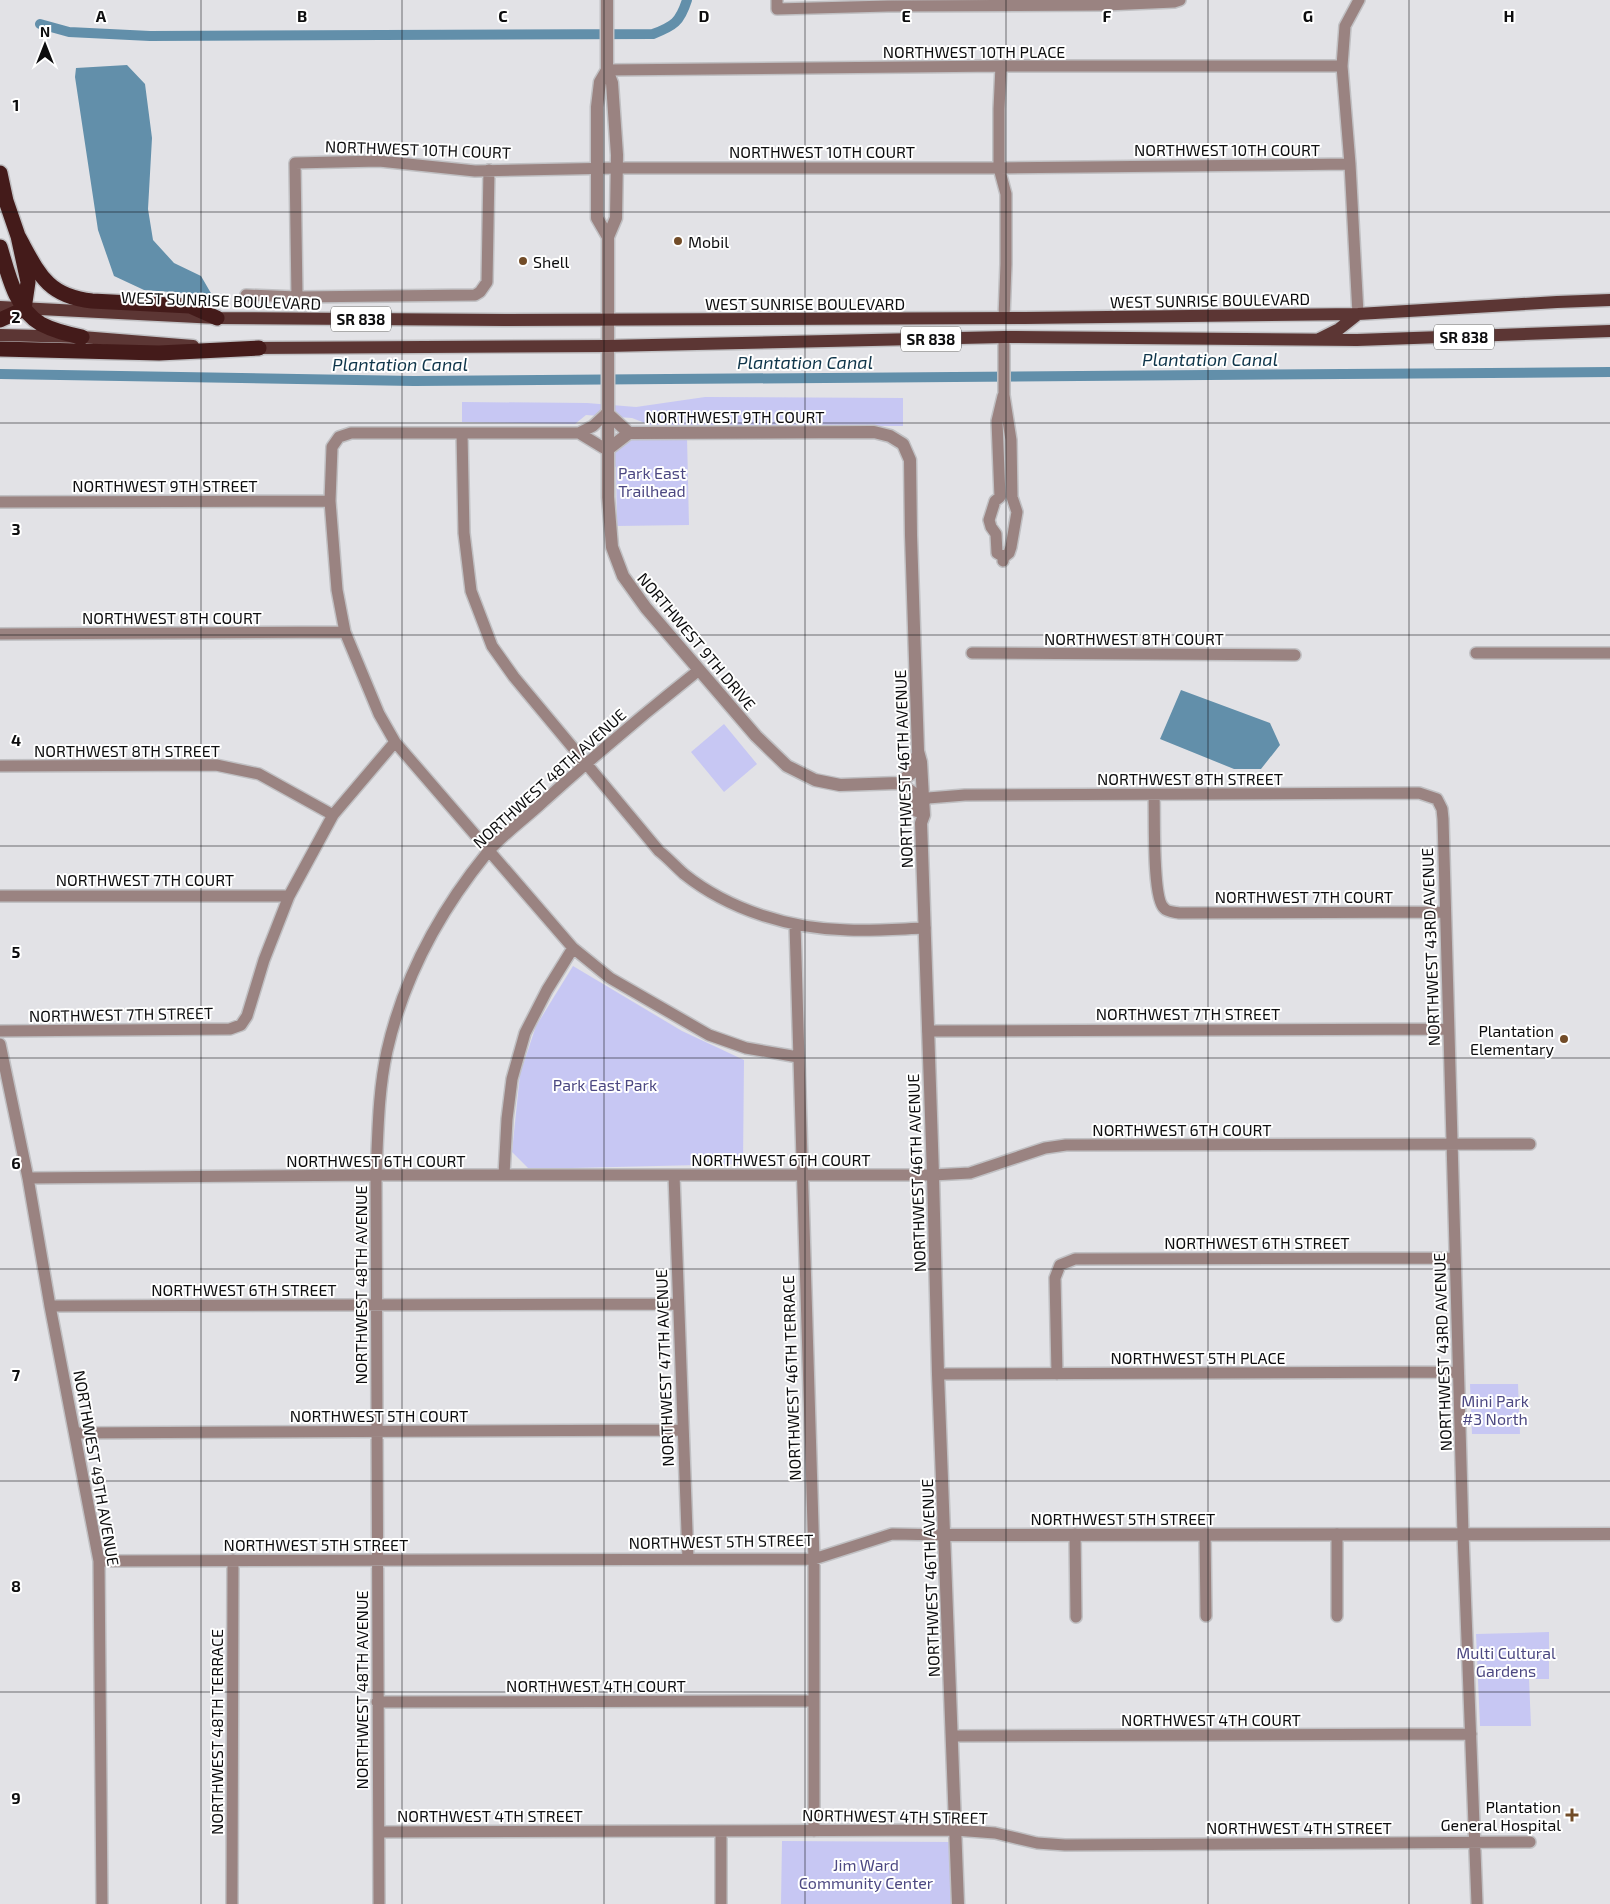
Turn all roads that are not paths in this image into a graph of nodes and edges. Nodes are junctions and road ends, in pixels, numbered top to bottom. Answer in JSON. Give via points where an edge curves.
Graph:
{"nodes":[{"id":1,"x":607,"y":0,"type":"edge"},
{"id":2,"x":1180,"y":0,"type":"edge"},
{"id":3,"x":1359,"y":0,"type":"edge"},
{"id":4,"x":1106,"y":2,"type":"edge"},
{"id":5,"x":888,"y":3,"type":"edge"},
{"id":6,"x":997,"y":3,"type":"edge"},
{"id":7,"x":777,"y":5,"type":"edge"},
{"id":8,"x":1001,"y":66,"type":"junction"},
{"id":9,"x":1342,"y":66,"type":"junction"},
{"id":10,"x":607,"y":70,"type":"junction"},
{"id":11,"x":1350,"y":164,"type":"junction"},
{"id":12,"x":597,"y":168,"type":"junction"},
{"id":13,"x":617,"y":168,"type":"junction"},
{"id":14,"x":999,"y":168,"type":"junction"},
{"id":15,"x":489,"y":170,"type":"junction"},
{"id":16,"x":0,"y":173,"type":"edge"},
{"id":17,"x":18,"y":236,"type":"junction"},
{"id":18,"x":608,"y":237,"type":"junction"},
{"id":19,"x":0,"y":247,"type":"edge"},
{"id":20,"x":1610,"y":293,"type":"edge"},
{"id":21,"x":246,"y":295,"type":"dead end"},
{"id":22,"x":297,"y":297,"type":"junction"},
{"id":23,"x":1610,"y":300,"type":"edge"},
{"id":24,"x":1558,"y":302,"type":"junction"},
{"id":25,"x":0,"y":307,"type":"edge"},
{"id":26,"x":24,"y":309,"type":"junction"},
{"id":27,"x":1358,"y":314,"type":"junction"},
{"id":28,"x":217,"y":318,"type":"junction"},
{"id":29,"x":1004,"y":318,"type":"junction"},
{"id":30,"x":1025,"y":318,"type":"junction"},
{"id":31,"x":608,"y":319,"type":"junction"},
{"id":32,"x":0,"y":320,"type":"edge"},
{"id":33,"x":1610,"y":331,"type":"edge"},
{"id":34,"x":1555,"y":334,"type":"junction"},
{"id":35,"x":0,"y":336,"type":"edge"},
{"id":36,"x":82,"y":337,"type":"junction"},
{"id":37,"x":1004,"y":337,"type":"junction"},
{"id":38,"x":1610,"y":337,"type":"edge"},
{"id":39,"x":976,"y":338,"type":"junction"},
{"id":40,"x":1317,"y":340,"type":"junction"},
{"id":41,"x":607,"y":346,"type":"junction"},
{"id":42,"x":259,"y":348,"type":"junction"},
{"id":43,"x":0,"y":349,"type":"edge"},
{"id":44,"x":1004,"y":395,"type":"junction"},
{"id":45,"x":607,"y":411,"type":"junction"},
{"id":46,"x":629,"y":432,"type":"junction"},
{"id":47,"x":462,"y":433,"type":"junction"},
{"id":48,"x":579,"y":434,"type":"junction"},
{"id":49,"x":903,"y":444,"type":"joint"},
{"id":50,"x":608,"y":450,"type":"junction"},
{"id":51,"x":330,"y":501,"type":"junction"},
{"id":52,"x":0,"y":502,"type":"edge"},
{"id":53,"x":996,"y":534,"type":"junction"},
{"id":54,"x":1013,"y":534,"type":"junction"},
{"id":55,"x":345,"y":632,"type":"junction"},
{"id":56,"x":0,"y":634,"type":"edge"},
{"id":57,"x":972,"y":653,"type":"dead end"},
{"id":58,"x":1476,"y":653,"type":"dead end"},
{"id":59,"x":1610,"y":653,"type":"edge"},
{"id":60,"x":1295,"y":655,"type":"dead end"},
{"id":61,"x":699,"y":670,"type":"junction"},
{"id":62,"x":395,"y":742,"type":"junction"},
{"id":63,"x":918,"y":751,"type":"junction"},
{"id":64,"x":586,"y":763,"type":"junction"},
{"id":65,"x":0,"y":766,"type":"edge"},
{"id":66,"x":922,"y":779,"type":"junction"},
{"id":67,"x":899,"y":783,"type":"junction"},
{"id":68,"x":1154,"y":795,"type":"junction"},
{"id":69,"x":943,"y":797,"type":"junction"},
{"id":70,"x":1437,"y":799,"type":"joint"},
{"id":71,"x":919,"y":804,"type":"junction"},
{"id":72,"x":333,"y":815,"type":"junction"},
{"id":73,"x":489,"y":851,"type":"junction"},
{"id":74,"x":0,"y":896,"type":"edge"},
{"id":75,"x":289,"y":896,"type":"junction"},
{"id":76,"x":1445,"y":912,"type":"junction"},
{"id":77,"x":795,"y":925,"type":"junction"},
{"id":78,"x":924,"y":928,"type":"junction"},
{"id":79,"x":573,"y":948,"type":"junction"},
{"id":80,"x":1448,"y":1029,"type":"junction"},
{"id":81,"x":928,"y":1030,"type":"junction"},
{"id":82,"x":0,"y":1031,"type":"edge"},
{"id":83,"x":0,"y":1044,"type":"edge"},
{"id":84,"x":798,"y":1057,"type":"junction"},
{"id":85,"x":1452,"y":1144,"type":"junction"},
{"id":86,"x":1530,"y":1144,"type":"dead end"},
{"id":87,"x":801,"y":1174,"type":"junction"},
{"id":88,"x":933,"y":1175,"type":"junction"},
{"id":89,"x":376,"y":1176,"type":"junction"},
{"id":90,"x":504,"y":1176,"type":"junction"},
{"id":91,"x":674,"y":1176,"type":"junction"},
{"id":92,"x":28,"y":1178,"type":"junction"},
{"id":93,"x":1455,"y":1258,"type":"junction"},
{"id":94,"x":678,"y":1304,"type":"junction"},
{"id":95,"x":376,"y":1305,"type":"junction"},
{"id":96,"x":50,"y":1306,"type":"junction"},
{"id":97,"x":1458,"y":1372,"type":"junction"},
{"id":98,"x":938,"y":1374,"type":"junction"},
{"id":99,"x":1057,"y":1374,"type":"junction"},
{"id":100,"x":683,"y":1430,"type":"junction"},
{"id":101,"x":376,"y":1431,"type":"junction"},
{"id":102,"x":76,"y":1433,"type":"junction"},
{"id":103,"x":1075,"y":1534,"type":"junction"},
{"id":104,"x":1205,"y":1534,"type":"junction"},
{"id":105,"x":1337,"y":1534,"type":"junction"},
{"id":106,"x":1463,"y":1534,"type":"junction"},
{"id":107,"x":1610,"y":1534,"type":"edge"},
{"id":108,"x":945,"y":1535,"type":"junction"},
{"id":109,"x":688,"y":1559,"type":"junction"},
{"id":110,"x":814,"y":1559,"type":"junction"},
{"id":111,"x":99,"y":1560,"type":"junction"},
{"id":112,"x":233,"y":1560,"type":"junction"},
{"id":113,"x":377,"y":1560,"type":"junction"},
{"id":114,"x":1206,"y":1616,"type":"dead end"},
{"id":115,"x":1337,"y":1616,"type":"dead end"},
{"id":116,"x":1076,"y":1617,"type":"dead end"},
{"id":117,"x":814,"y":1701,"type":"junction"},
{"id":118,"x":377,"y":1702,"type":"junction"},
{"id":119,"x":1471,"y":1734,"type":"junction"},
{"id":120,"x":952,"y":1736,"type":"junction"},
{"id":121,"x":955,"y":1830,"type":"junction"},
{"id":122,"x":721,"y":1831,"type":"junction"},
{"id":123,"x":814,"y":1831,"type":"junction"},
{"id":124,"x":379,"y":1832,"type":"junction"},
{"id":125,"x":1530,"y":1842,"type":"dead end"},
{"id":126,"x":1475,"y":1843,"type":"junction"},
{"id":127,"x":102,"y":1904,"type":"edge"},
{"id":128,"x":232,"y":1904,"type":"edge"},
{"id":129,"x":379,"y":1904,"type":"edge"},
{"id":130,"x":721,"y":1904,"type":"edge"},
{"id":131,"x":958,"y":1904,"type":"edge"},
{"id":132,"x":1478,"y":1904,"type":"edge"}],
"edges":[{"from":1,"to":10,"type":"street"},
{"from":2,"to":4,"type":"street"},
{"from":3,"to":9,"type":"street","via":[[1345,26]]},
{"from":4,"to":6,"type":"street"},
{"from":5,"to":6,"type":"street"},
{"from":5,"to":7,"type":"street"},
{"from":8,"to":9,"type":"street","name":"NORTHWEST 10TH PLACE"},
{"from":8,"to":10,"type":"street","name":"NORTHWEST 10TH PLACE"},
{"from":8,"to":14,"type":"street"},
{"from":9,"to":11,"type":"street"},
{"from":10,"to":12,"type":"street","via":[[600,82],[597,107]]},
{"from":10,"to":13,"type":"street","via":[[612,83]]},
{"from":11,"to":14,"type":"street","name":"NORTHWEST 10TH COURT"},
{"from":11,"to":27,"type":"street"},
{"from":12,"to":13,"type":"street","name":"NORTHWEST 10TH COURT"},
{"from":12,"to":15,"type":"street","name":"NORTHWEST 10TH COURT"},
{"from":12,"to":18,"type":"street","via":[[597,218]]},
{"from":13,"to":14,"type":"street","name":"NORTHWEST 10TH COURT"},
{"from":13,"to":18,"type":"street","via":[[616,218]]},
{"from":14,"to":29,"type":"street","via":[[1006,194]]},
{"from":15,"to":22,"type":"street","via":[[487,282],[480,292]]},
{"from":15,"to":22,"type":"street","name":"NORTHWEST 10TH COURT","via":[[379,160],[295,163]]},
{"from":16,"to":17,"type":"highway"},
{"from":17,"to":26,"type":"highway","via":[[28,282]]},
{"from":17,"to":28,"type":"highway","via":[[39,274],[50,286],[77,300],[190,306]]},
{"from":18,"to":31,"type":"street"},
{"from":19,"to":26,"type":"highway","via":[[12,287]]},
{"from":20,"to":24,"type":"main road"},
{"from":21,"to":22,"type":"street"},
{"from":23,"to":24,"type":"main road","name":"WEST SUNRISE BOULEVARD","number":"SR 838"},
{"from":24,"to":27,"type":"main road","name":"WEST SUNRISE BOULEVARD","number":"SR 838"},
{"from":25,"to":26,"type":"main road","name":"WEST SUNRISE BOULEVARD","number":"SR 838"},
{"from":26,"to":28,"type":"main road","name":"WEST SUNRISE BOULEVARD","number":"SR 838"},
{"from":26,"to":32,"type":"highway"},
{"from":26,"to":36,"type":"highway","via":[[40,323]]},
{"from":27,"to":30,"type":"main road","name":"WEST SUNRISE BOULEVARD","number":"SR 838"},
{"from":27,"to":40,"type":"main road"},
{"from":28,"to":31,"type":"main road","name":"WEST SUNRISE BOULEVARD","number":"SR 838"},
{"from":29,"to":30,"type":"main road","name":"WEST SUNRISE BOULEVARD","number":"SR 838"},
{"from":29,"to":31,"type":"main road","name":"WEST SUNRISE BOULEVARD","number":"SR 838"},
{"from":29,"to":39,"type":"main road","via":[[1000,324]]},
{"from":30,"to":37,"type":"main road","via":[[1009,326]]},
{"from":31,"to":41,"type":"street"},
{"from":33,"to":34,"type":"main road","number":"SR 838"},
{"from":34,"to":38,"type":"main road"},
{"from":34,"to":40,"type":"main road","number":"SR 838"},
{"from":35,"to":36,"type":"main road","number":"SR 838"},
{"from":36,"to":42,"type":"main road","number":"SR 838"},
{"from":37,"to":39,"type":"main road","number":"SR 838"},
{"from":37,"to":40,"type":"main road","number":"SR 838"},
{"from":37,"to":44,"type":"street"},
{"from":39,"to":41,"type":"main road","number":"SR 838"},
{"from":41,"to":42,"type":"main road","number":"SR 838"},
{"from":41,"to":45,"type":"street","name":"NORTHWEST 9TH DRIVE"},
{"from":42,"to":43,"type":"highway","via":[[159,353]]},
{"from":44,"to":53,"type":"street","via":[[997,421],[1000,497],[995,501],[989,520]]},
{"from":44,"to":54,"type":"street","via":[[1011,440],[1012,497],[1017,512]]},
{"from":45,"to":46,"type":"street","name":"NORTHWEST 9TH COURT"},
{"from":45,"to":48,"type":"street","via":[[593,426]]},
{"from":45,"to":50,"type":"street","name":"NORTHWEST 9TH DRIVE"},
{"from":46,"to":49,"type":"street","name":"NORTHWEST 9TH COURT","via":[[874,432]]},
{"from":46,"to":50,"type":"street"},
{"from":47,"to":48,"type":"street"},
{"from":47,"to":51,"type":"street","via":[[351,433],[340,437],[332,447]]},
{"from":47,"to":64,"type":"street","via":[[464,532],[471,591],[492,646]]},
{"from":48,"to":50,"type":"street"},
{"from":49,"to":63,"type":"street","name":"NORTHWEST 46TH AVENUE","via":[[910,460]]},
{"from":50,"to":61,"type":"street","name":"NORTHWEST 9TH DRIVE","via":[[612,546],[623,576]]},
{"from":51,"to":52,"type":"street","name":"NORTHWEST 9TH STREET"},
{"from":51,"to":55,"type":"street","via":[[337,590]]},
{"from":53,"to":54,"type":"street"},
{"from":53,"to":54,"type":"street","via":[[997,553],[1004,559],[1009,553]]},
{"from":55,"to":56,"type":"street","name":"NORTHWEST 8TH COURT"},
{"from":55,"to":62,"type":"street","via":[[375,706]]},
{"from":57,"to":60,"type":"street","name":"NORTHWEST 8TH COURT"},
{"from":58,"to":59,"type":"street"},
{"from":61,"to":64,"type":"street","name":"NORTHWEST 48TH AVENUE"},
{"from":61,"to":67,"type":"street","name":"NORTHWEST 9TH DRIVE","via":[[756,736],[787,766],[815,780],[840,785]]},
{"from":62,"to":72,"type":"street"},
{"from":62,"to":73,"type":"street"},
{"from":63,"to":66,"type":"street","name":"NORTHWEST 46TH AVENUE"},
{"from":63,"to":67,"type":"street","via":[[913,772]]},
{"from":64,"to":73,"type":"street","name":"NORTHWEST 48TH AVENUE"},
{"from":64,"to":77,"type":"street","via":[[659,851],[685,875],[720,897]]},
{"from":65,"to":72,"type":"street","name":"NORTHWEST 8TH STREET","via":[[216,765],[259,774]]},
{"from":66,"to":69,"type":"street","via":[[930,792]]},
{"from":66,"to":71,"type":"street","name":"NORTHWEST 46TH AVENUE"},
{"from":67,"to":71,"type":"street","via":[[912,792]]},
{"from":68,"to":69,"type":"street","name":"NORTHWEST 8TH STREET"},
{"from":68,"to":70,"type":"street","name":"NORTHWEST 8TH STREET","via":[[1419,794]]},
{"from":68,"to":76,"type":"street","name":"NORTHWEST 7TH COURT","via":[[1157,892],[1163,908],[1179,913]]},
{"from":69,"to":71,"type":"street","name":"NORTHWEST 8TH STREET","via":[[928,798]]},
{"from":70,"to":76,"type":"street","name":"NORTHWEST 43RD AVENUE","via":[[1443,819]]},
{"from":71,"to":78,"type":"street","name":"NORTHWEST 46TH AVENUE"},
{"from":72,"to":75,"type":"street"},
{"from":73,"to":79,"type":"street"},
{"from":73,"to":89,"type":"street","name":"NORTHWEST 48TH AVENUE","via":[[454,896],[427,939],[399,1012],[387,1050],[379,1094]]},
{"from":74,"to":75,"type":"street","name":"NORTHWEST 7TH COURT"},
{"from":75,"to":82,"type":"street","name":"NORTHWEST 7TH STREET","via":[[241,1025],[230,1029]]},
{"from":76,"to":80,"type":"street","name":"NORTHWEST 43RD AVENUE"},
{"from":77,"to":78,"type":"street","via":[[848,930]]},
{"from":77,"to":84,"type":"street","name":"NORTHWEST 46TH TERRACE"},
{"from":78,"to":81,"type":"street","name":"NORTHWEST 46TH AVENUE"},
{"from":79,"to":84,"type":"street","via":[[610,978],[708,1035],[746,1048]]},
{"from":79,"to":90,"type":"street","via":[[525,1033],[512,1079]]},
{"from":80,"to":81,"type":"street","name":"NORTHWEST 7TH STREET"},
{"from":80,"to":85,"type":"street","name":"NORTHWEST 43RD AVENUE"},
{"from":81,"to":88,"type":"street","name":"NORTHWEST 46TH AVENUE"},
{"from":83,"to":92,"type":"street","name":"NORTHWEST 49TH AVENUE"},
{"from":84,"to":87,"type":"street","name":"NORTHWEST 46TH TERRACE"},
{"from":85,"to":86,"type":"street","name":"NORTHWEST 6TH COURT"},
{"from":85,"to":88,"type":"street","name":"NORTHWEST 6TH COURT","via":[[1066,1145],[1045,1148],[970,1173]]},
{"from":85,"to":93,"type":"street","name":"NORTHWEST 43RD AVENUE"},
{"from":87,"to":88,"type":"street","name":"NORTHWEST 6TH COURT"},
{"from":87,"to":91,"type":"street","name":"NORTHWEST 6TH COURT"},
{"from":87,"to":110,"type":"street","name":"NORTHWEST 46TH TERRACE"},
{"from":88,"to":98,"type":"street","name":"NORTHWEST 46TH AVENUE"},
{"from":89,"to":90,"type":"street","name":"NORTHWEST 6TH COURT"},
{"from":89,"to":92,"type":"street","name":"NORTHWEST 6TH COURT"},
{"from":89,"to":95,"type":"street","name":"NORTHWEST 48TH AVENUE"},
{"from":90,"to":91,"type":"street","name":"NORTHWEST 6TH COURT"},
{"from":91,"to":94,"type":"street","name":"NORTHWEST 47TH AVENUE"},
{"from":92,"to":96,"type":"street","name":"NORTHWEST 49TH AVENUE"},
{"from":93,"to":97,"type":"street","name":"NORTHWEST 43RD AVENUE"},
{"from":93,"to":99,"type":"street","name":"NORTHWEST 6TH STREET","via":[[1075,1259],[1060,1265],[1055,1278]]},
{"from":94,"to":95,"type":"street","name":"NORTHWEST 6TH STREET"},
{"from":94,"to":100,"type":"street","name":"NORTHWEST 47TH AVENUE"},
{"from":95,"to":96,"type":"street","name":"NORTHWEST 6TH STREET"},
{"from":95,"to":101,"type":"street","name":"NORTHWEST 48TH AVENUE"},
{"from":96,"to":102,"type":"street","name":"NORTHWEST 49TH AVENUE"},
{"from":97,"to":99,"type":"street","name":"NORTHWEST 5TH PLACE"},
{"from":97,"to":106,"type":"street","name":"NORTHWEST 43RD AVENUE"},
{"from":98,"to":99,"type":"street","name":"NORTHWEST 5TH PLACE"},
{"from":98,"to":108,"type":"street","name":"NORTHWEST 46TH AVENUE"},
{"from":100,"to":101,"type":"street","name":"NORTHWEST 5TH COURT"},
{"from":100,"to":109,"type":"street","name":"NORTHWEST 47TH AVENUE"},
{"from":101,"to":102,"type":"street","name":"NORTHWEST 5TH COURT"},
{"from":101,"to":113,"type":"street","name":"NORTHWEST 48TH AVENUE"},
{"from":102,"to":111,"type":"street","name":"NORTHWEST 49TH AVENUE"},
{"from":103,"to":104,"type":"street","name":"NORTHWEST 5TH STREET"},
{"from":103,"to":108,"type":"street","name":"NORTHWEST 5TH STREET"},
{"from":103,"to":116,"type":"street"},
{"from":104,"to":105,"type":"street","name":"NORTHWEST 5TH STREET"},
{"from":104,"to":114,"type":"street"},
{"from":105,"to":106,"type":"street","name":"NORTHWEST 5TH STREET"},
{"from":105,"to":115,"type":"street"},
{"from":106,"to":107,"type":"street","name":"NORTHWEST 5TH STREET"},
{"from":106,"to":119,"type":"street","name":"NORTHWEST 43RD AVENUE"},
{"from":108,"to":110,"type":"street","name":"NORTHWEST 5TH STREET","via":[[892,1534]]},
{"from":108,"to":120,"type":"street","name":"NORTHWEST 46TH AVENUE"},
{"from":109,"to":110,"type":"street","name":"NORTHWEST 5TH STREET"},
{"from":109,"to":113,"type":"street","name":"NORTHWEST 5TH STREET"},
{"from":110,"to":117,"type":"street","name":"NORTHWEST 46TH TERRACE"},
{"from":111,"to":112,"type":"street","name":"NORTHWEST 5TH STREET"},
{"from":111,"to":127,"type":"street","name":"NORTHWEST 49TH AVENUE"},
{"from":112,"to":113,"type":"street","name":"NORTHWEST 5TH STREET"},
{"from":112,"to":128,"type":"street","name":"NORTHWEST 48TH TERRACE"},
{"from":113,"to":118,"type":"street","name":"NORTHWEST 48TH AVENUE"},
{"from":117,"to":118,"type":"street","name":"NORTHWEST 4TH COURT"},
{"from":117,"to":123,"type":"street","name":"NORTHWEST 46TH TERRACE"},
{"from":118,"to":124,"type":"street","name":"NORTHWEST 48TH AVENUE"},
{"from":119,"to":120,"type":"street","name":"NORTHWEST 4TH COURT"},
{"from":119,"to":126,"type":"street","name":"NORTHWEST 43RD AVENUE"},
{"from":120,"to":121,"type":"street","name":"NORTHWEST 46TH AVENUE"},
{"from":121,"to":123,"type":"street","name":"NORTHWEST 4TH STREET"},
{"from":121,"to":126,"type":"street","name":"NORTHWEST 4TH STREET","via":[[1065,1845]]},
{"from":121,"to":131,"type":"street","name":"NORTHWEST 46TH AVENUE"},
{"from":122,"to":123,"type":"street","name":"NORTHWEST 4TH STREET"},
{"from":122,"to":124,"type":"street","name":"NORTHWEST 4TH STREET"},
{"from":122,"to":130,"type":"street"},
{"from":124,"to":129,"type":"street","name":"NORTHWEST 48TH AVENUE"},
{"from":125,"to":126,"type":"street","name":"NORTHWEST 4TH STREET"},
{"from":126,"to":132,"type":"street","name":"NORTHWEST 43RD AVENUE"}]}
